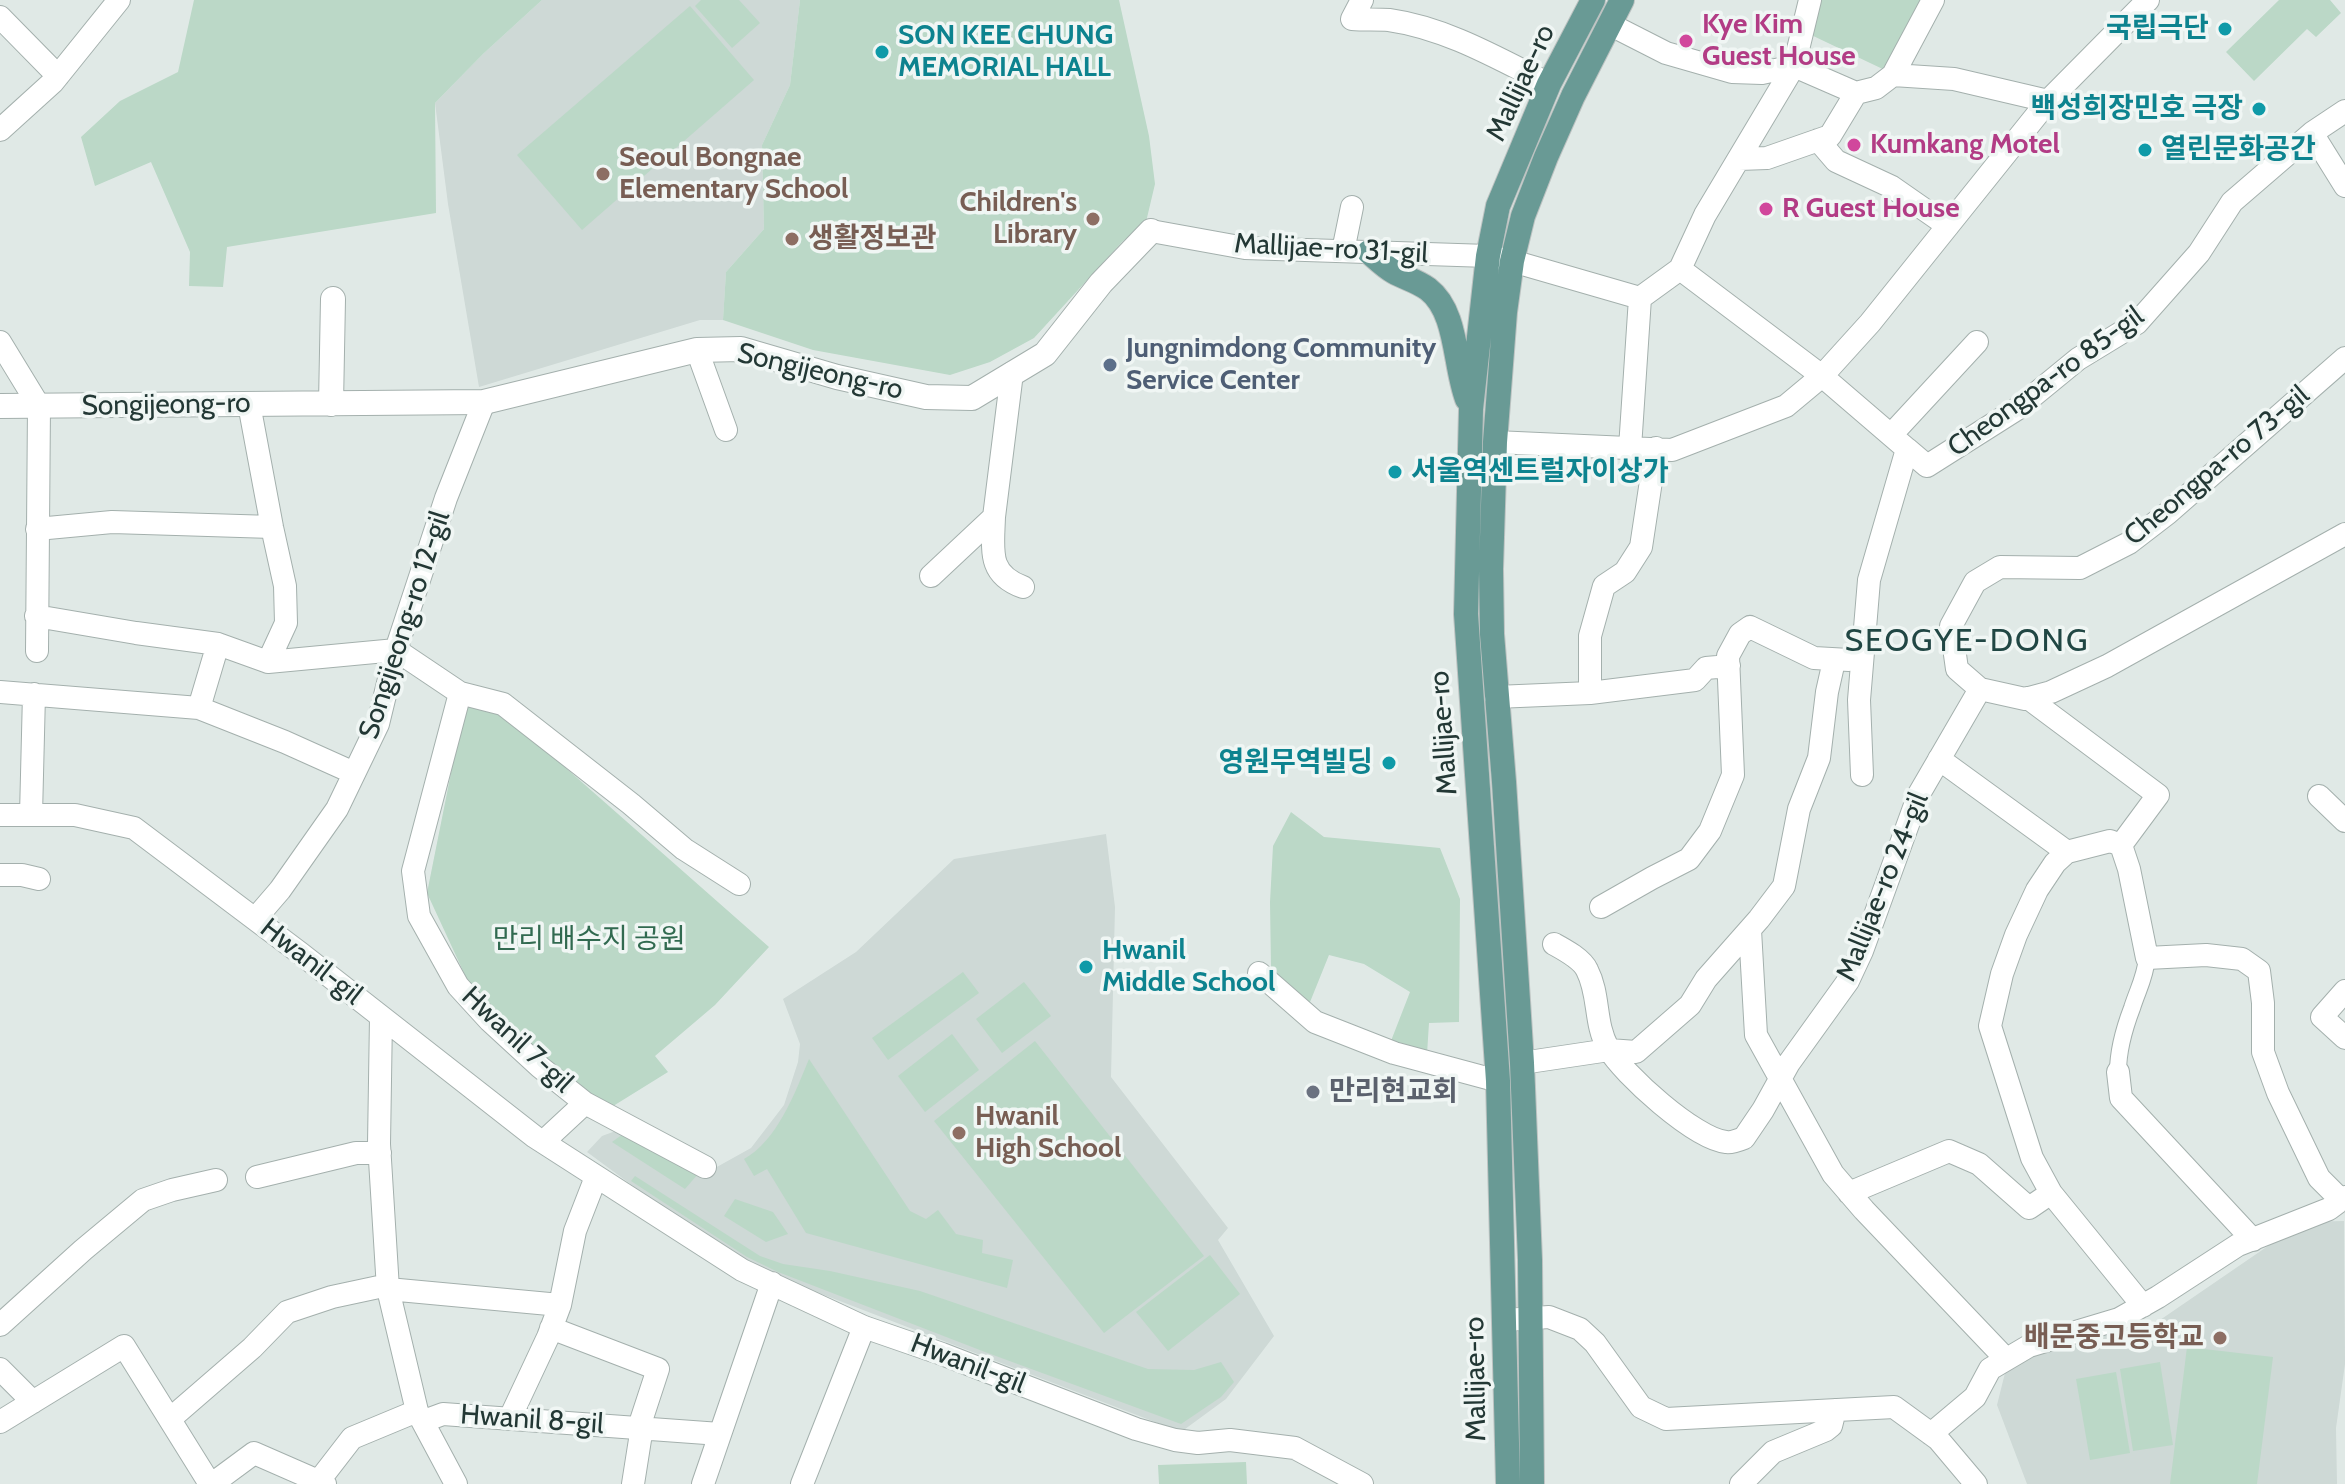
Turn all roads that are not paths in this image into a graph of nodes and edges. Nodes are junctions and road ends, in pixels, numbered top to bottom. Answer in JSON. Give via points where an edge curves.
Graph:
{"nodes":[{"id":1,"x":119,"y":0,"type":"edge"},
{"id":2,"x":1362,"y":0,"type":"edge"},
{"id":3,"x":1593,"y":0,"type":"edge"},
{"id":4,"x":1622,"y":0,"type":"edge"},
{"id":5,"x":1810,"y":0,"type":"edge"},
{"id":6,"x":1933,"y":0,"type":"edge"},
{"id":7,"x":2148,"y":0,"type":"edge"},
{"id":8,"x":0,"y":17,"type":"edge"},
{"id":9,"x":1611,"y":25,"type":"junction"},
{"id":10,"x":1794,"y":66,"type":"junction"},
{"id":11,"x":1893,"y":75,"type":"junction"},
{"id":12,"x":58,"y":76,"type":"junction"},
{"id":13,"x":1549,"y":84,"type":"junction"},
{"id":14,"x":1856,"y":93,"type":"junction"},
{"id":15,"x":2048,"y":101,"type":"junction"},
{"id":16,"x":2345,"y":111,"type":"edge"},
{"id":17,"x":0,"y":130,"type":"edge"},
{"id":18,"x":2312,"y":133,"type":"junction"},
{"id":19,"x":1818,"y":140,"type":"junction"},
{"id":20,"x":1739,"y":159,"type":"junction"},
{"id":21,"x":2345,"y":186,"type":"edge"},
{"id":22,"x":1352,"y":207,"type":"dead end"},
{"id":23,"x":1948,"y":226,"type":"junction"},
{"id":24,"x":1151,"y":231,"type":"joint"},
{"id":25,"x":1343,"y":251,"type":"junction"},
{"id":26,"x":1369,"y":252,"type":"junction"},
{"id":27,"x":1488,"y":256,"type":"junction"},
{"id":28,"x":1512,"y":261,"type":"junction"},
{"id":29,"x":1680,"y":269,"type":"junction"},
{"id":30,"x":1640,"y":298,"type":"junction"},
{"id":31,"x":333,"y":299,"type":"dead end"},
{"id":32,"x":0,"y":342,"type":"edge"},
{"id":33,"x":1977,"y":342,"type":"dead end"},
{"id":34,"x":697,"y":350,"type":"junction"},
{"id":35,"x":1501,"y":356,"type":"junction"},
{"id":36,"x":2345,"y":358,"type":"edge"},
{"id":37,"x":1012,"y":373,"type":"junction"},
{"id":38,"x":1822,"y":376,"type":"junction"},
{"id":39,"x":484,"y":402,"type":"junction"},
{"id":40,"x":249,"y":404,"type":"junction"},
{"id":41,"x":331,"y":404,"type":"junction"},
{"id":42,"x":0,"y":406,"type":"edge"},
{"id":43,"x":39,"y":406,"type":"junction"},
{"id":44,"x":1471,"y":409,"type":"junction"},
{"id":45,"x":726,"y":430,"type":"dead end"},
{"id":46,"x":1495,"y":442,"type":"junction"},
{"id":47,"x":1899,"y":442,"type":"junction"},
{"id":48,"x":1630,"y":448,"type":"junction"},
{"id":49,"x":1656,"y":448,"type":"junction"},
{"id":50,"x":994,"y":517,"type":"junction"},
{"id":51,"x":272,"y":527,"type":"junction"},
{"id":52,"x":37,"y":529,"type":"junction"},
{"id":53,"x":2345,"y":534,"type":"edge"},
{"id":54,"x":931,"y":576,"type":"dead end"},
{"id":55,"x":1023,"y":587,"type":"dead end"},
{"id":56,"x":36,"y":616,"type":"junction"},
{"id":57,"x":218,"y":644,"type":"junction"},
{"id":58,"x":396,"y":650,"type":"junction"},
{"id":59,"x":37,"y":651,"type":"dead end"},
{"id":60,"x":1862,"y":660,"type":"junction"},
{"id":61,"x":1834,"y":661,"type":"junction"},
{"id":62,"x":268,"y":662,"type":"junction"},
{"id":63,"x":1729,"y":666,"type":"junction"},
{"id":64,"x":1980,"y":689,"type":"junction"},
{"id":65,"x":0,"y":692,"type":"edge"},
{"id":66,"x":460,"y":693,"type":"junction"},
{"id":67,"x":1590,"y":693,"type":"junction"},
{"id":68,"x":34,"y":694,"type":"junction"},
{"id":69,"x":1496,"y":697,"type":"junction"},
{"id":70,"x":2028,"y":698,"type":"junction"},
{"id":71,"x":199,"y":708,"type":"junction"},
{"id":72,"x":1939,"y":759,"type":"junction"},
{"id":73,"x":354,"y":773,"type":"junction"},
{"id":74,"x":1862,"y":775,"type":"dead end"},
{"id":75,"x":2319,"y":796,"type":"dead end"},
{"id":76,"x":0,"y":815,"type":"edge"},
{"id":77,"x":31,"y":815,"type":"junction"},
{"id":78,"x":2345,"y":821,"type":"edge"},
{"id":79,"x":2121,"y":845,"type":"junction"},
{"id":80,"x":2067,"y":852,"type":"junction"},
{"id":81,"x":0,"y":875,"type":"edge"},
{"id":82,"x":39,"y":879,"type":"dead end"},
{"id":83,"x":739,"y":884,"type":"dead end"},
{"id":84,"x":1601,"y":907,"type":"dead end"},
{"id":85,"x":255,"y":919,"type":"junction"},
{"id":86,"x":1750,"y":930,"type":"junction"},
{"id":87,"x":1554,"y":944,"type":"dead end"},
{"id":88,"x":2147,"y":958,"type":"junction"},
{"id":89,"x":1259,"y":973,"type":"dead end"},
{"id":90,"x":2345,"y":991,"type":"edge"},
{"id":91,"x":381,"y":1017,"type":"junction"},
{"id":92,"x":2345,"y":1038,"type":"edge"},
{"id":93,"x":1609,"y":1050,"type":"junction"},
{"id":94,"x":1522,"y":1063,"type":"junction"},
{"id":95,"x":1784,"y":1071,"type":"junction"},
{"id":96,"x":2118,"y":1072,"type":"joint"},
{"id":97,"x":1498,"y":1081,"type":"junction"},
{"id":98,"x":585,"y":1103,"type":"junction"},
{"id":99,"x":543,"y":1142,"type":"junction"},
{"id":100,"x":380,"y":1153,"type":"junction"},
{"id":101,"x":705,"y":1167,"type":"dead end"},
{"id":102,"x":257,"y":1177,"type":"dead end"},
{"id":103,"x":596,"y":1177,"type":"junction"},
{"id":104,"x":216,"y":1180,"type":"dead end"},
{"id":105,"x":1849,"y":1193,"type":"junction"},
{"id":106,"x":2051,"y":1193,"type":"junction"},
{"id":107,"x":2343,"y":1199,"type":"edge"},
{"id":108,"x":2253,"y":1240,"type":"junction"},
{"id":109,"x":772,"y":1283,"type":"junction"},
{"id":110,"x":388,"y":1287,"type":"junction"},
{"id":111,"x":560,"y":1305,"type":"junction"},
{"id":112,"x":2143,"y":1306,"type":"junction"},
{"id":113,"x":1530,"y":1319,"type":"junction"},
{"id":114,"x":1505,"y":1320,"type":"junction"},
{"id":115,"x":0,"y":1325,"type":"edge"},
{"id":116,"x":864,"y":1327,"type":"junction"},
{"id":117,"x":551,"y":1328,"type":"junction"},
{"id":118,"x":2006,"y":1359,"type":"junction"},
{"id":119,"x":0,"y":1369,"type":"edge"},
{"id":120,"x":33,"y":1402,"type":"junction"},
{"id":121,"x":1835,"y":1410,"type":"junction"},
{"id":122,"x":421,"y":1416,"type":"junction"},
{"id":123,"x":510,"y":1418,"type":"junction"},
{"id":124,"x":170,"y":1419,"type":"junction"},
{"id":125,"x":0,"y":1422,"type":"edge"},
{"id":126,"x":640,"y":1427,"type":"junction"},
{"id":127,"x":720,"y":1434,"type":"junction"},
{"id":128,"x":1931,"y":1434,"type":"junction"},
{"id":129,"x":322,"y":1483,"type":"edge"},
{"id":130,"x":211,"y":1484,"type":"edge"},
{"id":131,"x":456,"y":1484,"type":"edge"},
{"id":132,"x":633,"y":1484,"type":"edge"},
{"id":133,"x":703,"y":1484,"type":"edge"},
{"id":134,"x":802,"y":1484,"type":"edge"},
{"id":135,"x":1362,"y":1484,"type":"edge"},
{"id":136,"x":1508,"y":1484,"type":"edge"},
{"id":137,"x":1532,"y":1484,"type":"edge"},
{"id":138,"x":1741,"y":1484,"type":"edge"},
{"id":139,"x":1976,"y":1484,"type":"edge"}],
"edges":[{"from":1,"to":12,"type":"street"},
{"from":2,"to":13,"type":"street","via":[[1352,19],[1389,20],[1435,32]]},
{"from":3,"to":13,"type":"main road","name":"Mallijae-ro"},
{"from":4,"to":9,"type":"main road","name":"Mallijae-ro"},
{"from":5,"to":10,"type":"street"},
{"from":6,"to":11,"type":"street"},
{"from":7,"to":15,"type":"street"},
{"from":8,"to":12,"type":"street"},
{"from":9,"to":10,"type":"street","via":[[1666,53],[1732,72]]},
{"from":9,"to":28,"type":"main road","name":"Mallijae-ro","via":[[1546,157]]},
{"from":10,"to":14,"type":"street"},
{"from":10,"to":20,"type":"street"},
{"from":11,"to":14,"type":"street","via":[[1876,88]]},
{"from":11,"to":15,"type":"street","via":[[1954,79]]},
{"from":12,"to":17,"type":"street"},
{"from":13,"to":27,"type":"main road","name":"Mallijae-ro","via":[[1498,206]]},
{"from":14,"to":19,"type":"street","via":[[1830,136]]},
{"from":15,"to":23,"type":"street"},
{"from":16,"to":18,"type":"street","name":"Cheongpa-ro 85-gil"},
{"from":18,"to":21,"type":"street"},
{"from":18,"to":47,"type":"street","name":"Cheongpa-ro 85-gil","via":[[2232,202],[2199,253],[2137,323],[1927,466]]},
{"from":19,"to":20,"type":"street","via":[[1767,158]]},
{"from":19,"to":23,"type":"street","via":[[1836,161],[1892,187]]},
{"from":20,"to":29,"type":"street"},
{"from":22,"to":25,"type":"street"},
{"from":23,"to":38,"type":"street"},
{"from":24,"to":25,"type":"street","name":"Mallijae-ro 31-gil","via":[[1245,248]]},
{"from":24,"to":37,"type":"street","name":"Songijeong-ro","via":[[1045,354]]},
{"from":25,"to":26,"type":"street","name":"Mallijae-ro 31-gil"},
{"from":26,"to":27,"type":"street","name":"Mallijae-ro 31-gil"},
{"from":26,"to":44,"type":"main road","via":[[1393,272],[1430,290],[1442,304]]},
{"from":27,"to":28,"type":"street","name":"Mallijae-ro 31-gil"},
{"from":27,"to":44,"type":"main road","name":"Mallijae-ro"},
{"from":28,"to":30,"type":"street"},
{"from":28,"to":35,"type":"main road","name":"Mallijae-ro"},
{"from":29,"to":30,"type":"street"},
{"from":29,"to":38,"type":"street"},
{"from":30,"to":48,"type":"street"},
{"from":31,"to":41,"type":"street"},
{"from":32,"to":43,"type":"street"},
{"from":33,"to":47,"type":"street"},
{"from":34,"to":37,"type":"street","name":"Songijeong-ro","via":[[741,349],[926,397],[972,398]]},
{"from":34,"to":39,"type":"street","name":"Songijeong-ro"},
{"from":34,"to":45,"type":"street"},
{"from":35,"to":44,"type":"main road","via":[[1488,358]]},
{"from":35,"to":46,"type":"main road","name":"Mallijae-ro"},
{"from":36,"to":64,"type":"street","name":"Cheongpa-ro 73-gil","via":[[2129,543],[2080,568],[2000,567],[1975,582],[1951,626],[1957,669]]},
{"from":37,"to":50,"type":"street"},
{"from":38,"to":47,"type":"street"},
{"from":38,"to":49,"type":"street","via":[[1786,406],[1672,450]]},
{"from":39,"to":41,"type":"street","name":"Songijeong-ro"},
{"from":39,"to":58,"type":"street","name":"Songijeong-ro 12-gil"},
{"from":40,"to":41,"type":"street","name":"Songijeong-ro"},
{"from":40,"to":43,"type":"street","name":"Songijeong-ro"},
{"from":40,"to":51,"type":"street"},
{"from":42,"to":43,"type":"street","name":"Songijeong-ro"},
{"from":43,"to":52,"type":"street"},
{"from":44,"to":97,"type":"main road","name":"Mallijae-ro","via":[[1466,614]]},
{"from":46,"to":48,"type":"street"},
{"from":46,"to":69,"type":"main road","name":"Mallijae-ro","via":[[1491,569]]},
{"from":47,"to":60,"type":"street","name":"Cheongpa-ro 85-gil","via":[[1869,580]]},
{"from":48,"to":49,"type":"street"},
{"from":49,"to":67,"type":"street","via":[[1641,547],[1625,572],[1604,586],[1590,636]]},
{"from":50,"to":54,"type":"street"},
{"from":50,"to":55,"type":"street","via":[[993,560],[999,572]]},
{"from":51,"to":52,"type":"street","via":[[112,522]]},
{"from":51,"to":62,"type":"street","via":[[285,586],[286,623]]},
{"from":52,"to":56,"type":"street"},
{"from":53,"to":70,"type":"street","via":[[2107,666]]},
{"from":56,"to":57,"type":"street"},
{"from":56,"to":59,"type":"street"},
{"from":57,"to":62,"type":"street"},
{"from":57,"to":71,"type":"street"},
{"from":58,"to":62,"type":"street"},
{"from":58,"to":66,"type":"street"},
{"from":58,"to":73,"type":"street","name":"Songijeong-ro 12-gil","via":[[378,724]]},
{"from":60,"to":61,"type":"street"},
{"from":60,"to":74,"type":"street","name":"Cheongpa-ro 85-gil"},
{"from":61,"to":63,"type":"street","via":[[1814,658],[1750,627],[1728,656]]},
{"from":61,"to":86,"type":"street","via":[[1819,758],[1799,809],[1784,886]]},
{"from":63,"to":67,"type":"street","via":[[1706,668],[1695,680]]},
{"from":63,"to":84,"type":"street","via":[[1733,775],[1710,831],[1689,859]]},
{"from":64,"to":70,"type":"street"},
{"from":64,"to":72,"type":"street","name":"Mallijae-ro 24-gil"},
{"from":65,"to":68,"type":"street"},
{"from":66,"to":83,"type":"street","via":[[503,704],[684,849]]},
{"from":66,"to":98,"type":"street","name":"Hwanil 7-gil","via":[[413,871],[419,916],[458,986],[520,1049]]},
{"from":67,"to":69,"type":"street"},
{"from":68,"to":71,"type":"street"},
{"from":68,"to":77,"type":"street"},
{"from":69,"to":94,"type":"main road","name":"Mallijae-ro"},
{"from":70,"to":79,"type":"street","via":[[2158,795]]},
{"from":71,"to":73,"type":"street"},
{"from":72,"to":80,"type":"street"},
{"from":72,"to":95,"type":"street","name":"Mallijae-ro 24-gil","via":[[1919,794],[1848,981]]},
{"from":73,"to":85,"type":"street","name":"Songijeong-ro 12-gil","via":[[337,809]]},
{"from":75,"to":78,"type":"street"},
{"from":76,"to":77,"type":"street","name":"Hwanil-gil"},
{"from":77,"to":85,"type":"street","name":"Hwanil-gil","via":[[75,815],[134,828]]},
{"from":79,"to":80,"type":"street","via":[[2110,841]]},
{"from":79,"to":88,"type":"street"},
{"from":80,"to":106,"type":"street","via":[[2037,890],[2016,935],[1990,1026],[2032,1158]]},
{"from":81,"to":82,"type":"street"},
{"from":85,"to":91,"type":"street","name":"Hwanil-gil"},
{"from":86,"to":93,"type":"street","via":[[1690,1005],[1647,1043],[1636,1052]]},
{"from":86,"to":95,"type":"street","via":[[1756,1035]]},
{"from":87,"to":93,"type":"street","name":"Mallijae-ro 24-gil","via":[[1587,969]]},
{"from":88,"to":96,"type":"street","via":[[2118,1052]]},
{"from":88,"to":107,"type":"street","via":[[2242,959],[2259,971],[2263,1052],[2278,1093],[2319,1178]]},
{"from":89,"to":97,"type":"street","via":[[1315,1022],[1394,1053]]},
{"from":90,"to":92,"type":"street","via":[[2322,1017]]},
{"from":91,"to":99,"type":"street","name":"Hwanil-gil"},
{"from":91,"to":100,"type":"street"},
{"from":93,"to":94,"type":"street"},
{"from":93,"to":95,"type":"street","name":"Mallijae-ro 24-gil","via":[[1688,1126],[1727,1143],[1744,1138]]},
{"from":94,"to":113,"type":"main road","name":"Mallijae-ro"},
{"from":95,"to":105,"type":"street","via":[[1833,1174]]},
{"from":96,"to":108,"type":"street","via":[[2121,1098]]},
{"from":97,"to":114,"type":"main road","name":"Mallijae-ro"},
{"from":98,"to":99,"type":"street","name":"Hwanil 7-gil"},
{"from":98,"to":101,"type":"street"},
{"from":99,"to":103,"type":"street","name":"Hwanil-gil"},
{"from":100,"to":102,"type":"street","via":[[356,1153]]},
{"from":100,"to":110,"type":"street"},
{"from":103,"to":109,"type":"street","name":"Hwanil-gil","via":[[742,1270]]},
{"from":103,"to":111,"type":"street","via":[[575,1231]]},
{"from":104,"to":115,"type":"street","via":[[143,1200]]},
{"from":105,"to":106,"type":"street","via":[[1949,1151],[1979,1164],[2029,1208]]},
{"from":105,"to":118,"type":"street"},
{"from":106,"to":112,"type":"street"},
{"from":107,"to":108,"type":"street"},
{"from":108,"to":112,"type":"street"},
{"from":109,"to":116,"type":"street","name":"Hwanil-gil"},
{"from":109,"to":127,"type":"street"},
{"from":110,"to":111,"type":"street"},
{"from":110,"to":122,"type":"street"},
{"from":110,"to":124,"type":"street","via":[[287,1312]]},
{"from":111,"to":117,"type":"street"},
{"from":112,"to":118,"type":"street"},
{"from":113,"to":114,"type":"street"},
{"from":113,"to":121,"type":"street","via":[[1549,1317],[1580,1329],[1641,1407],[1666,1419]]},
{"from":113,"to":137,"type":"main road","name":"Mallijae-ro"},
{"from":114,"to":136,"type":"main road","name":"Mallijae-ro"},
{"from":116,"to":134,"type":"street"},
{"from":116,"to":135,"type":"street","name":"Hwanil-gil","via":[[1136,1429],[1198,1443],[1230,1440],[1295,1448]]},
{"from":117,"to":123,"type":"street"},
{"from":117,"to":126,"type":"street","via":[[658,1369]]},
{"from":118,"to":128,"type":"street","via":[[1990,1369],[1975,1397]]},
{"from":119,"to":120,"type":"street"},
{"from":120,"to":124,"type":"street","via":[[124,1346]]},
{"from":120,"to":125,"type":"street"},
{"from":121,"to":128,"type":"street","via":[[1894,1407]]},
{"from":121,"to":138,"type":"street","via":[[1826,1430],[1773,1452]]},
{"from":122,"to":123,"type":"street","name":"Hwanil 8-gil"},
{"from":122,"to":129,"type":"street","name":"Hwanil 8-gil","via":[[352,1438]]},
{"from":122,"to":131,"type":"street"},
{"from":123,"to":126,"type":"street","name":"Hwanil 8-gil"},
{"from":124,"to":130,"type":"street"},
{"from":126,"to":127,"type":"street","name":"Hwanil 8-gil"},
{"from":126,"to":132,"type":"street","name":"Hwanil 8-gil"},
{"from":127,"to":133,"type":"street"},
{"from":128,"to":139,"type":"street"},
{"from":129,"to":130,"type":"street","via":[[254,1453]]}]}
